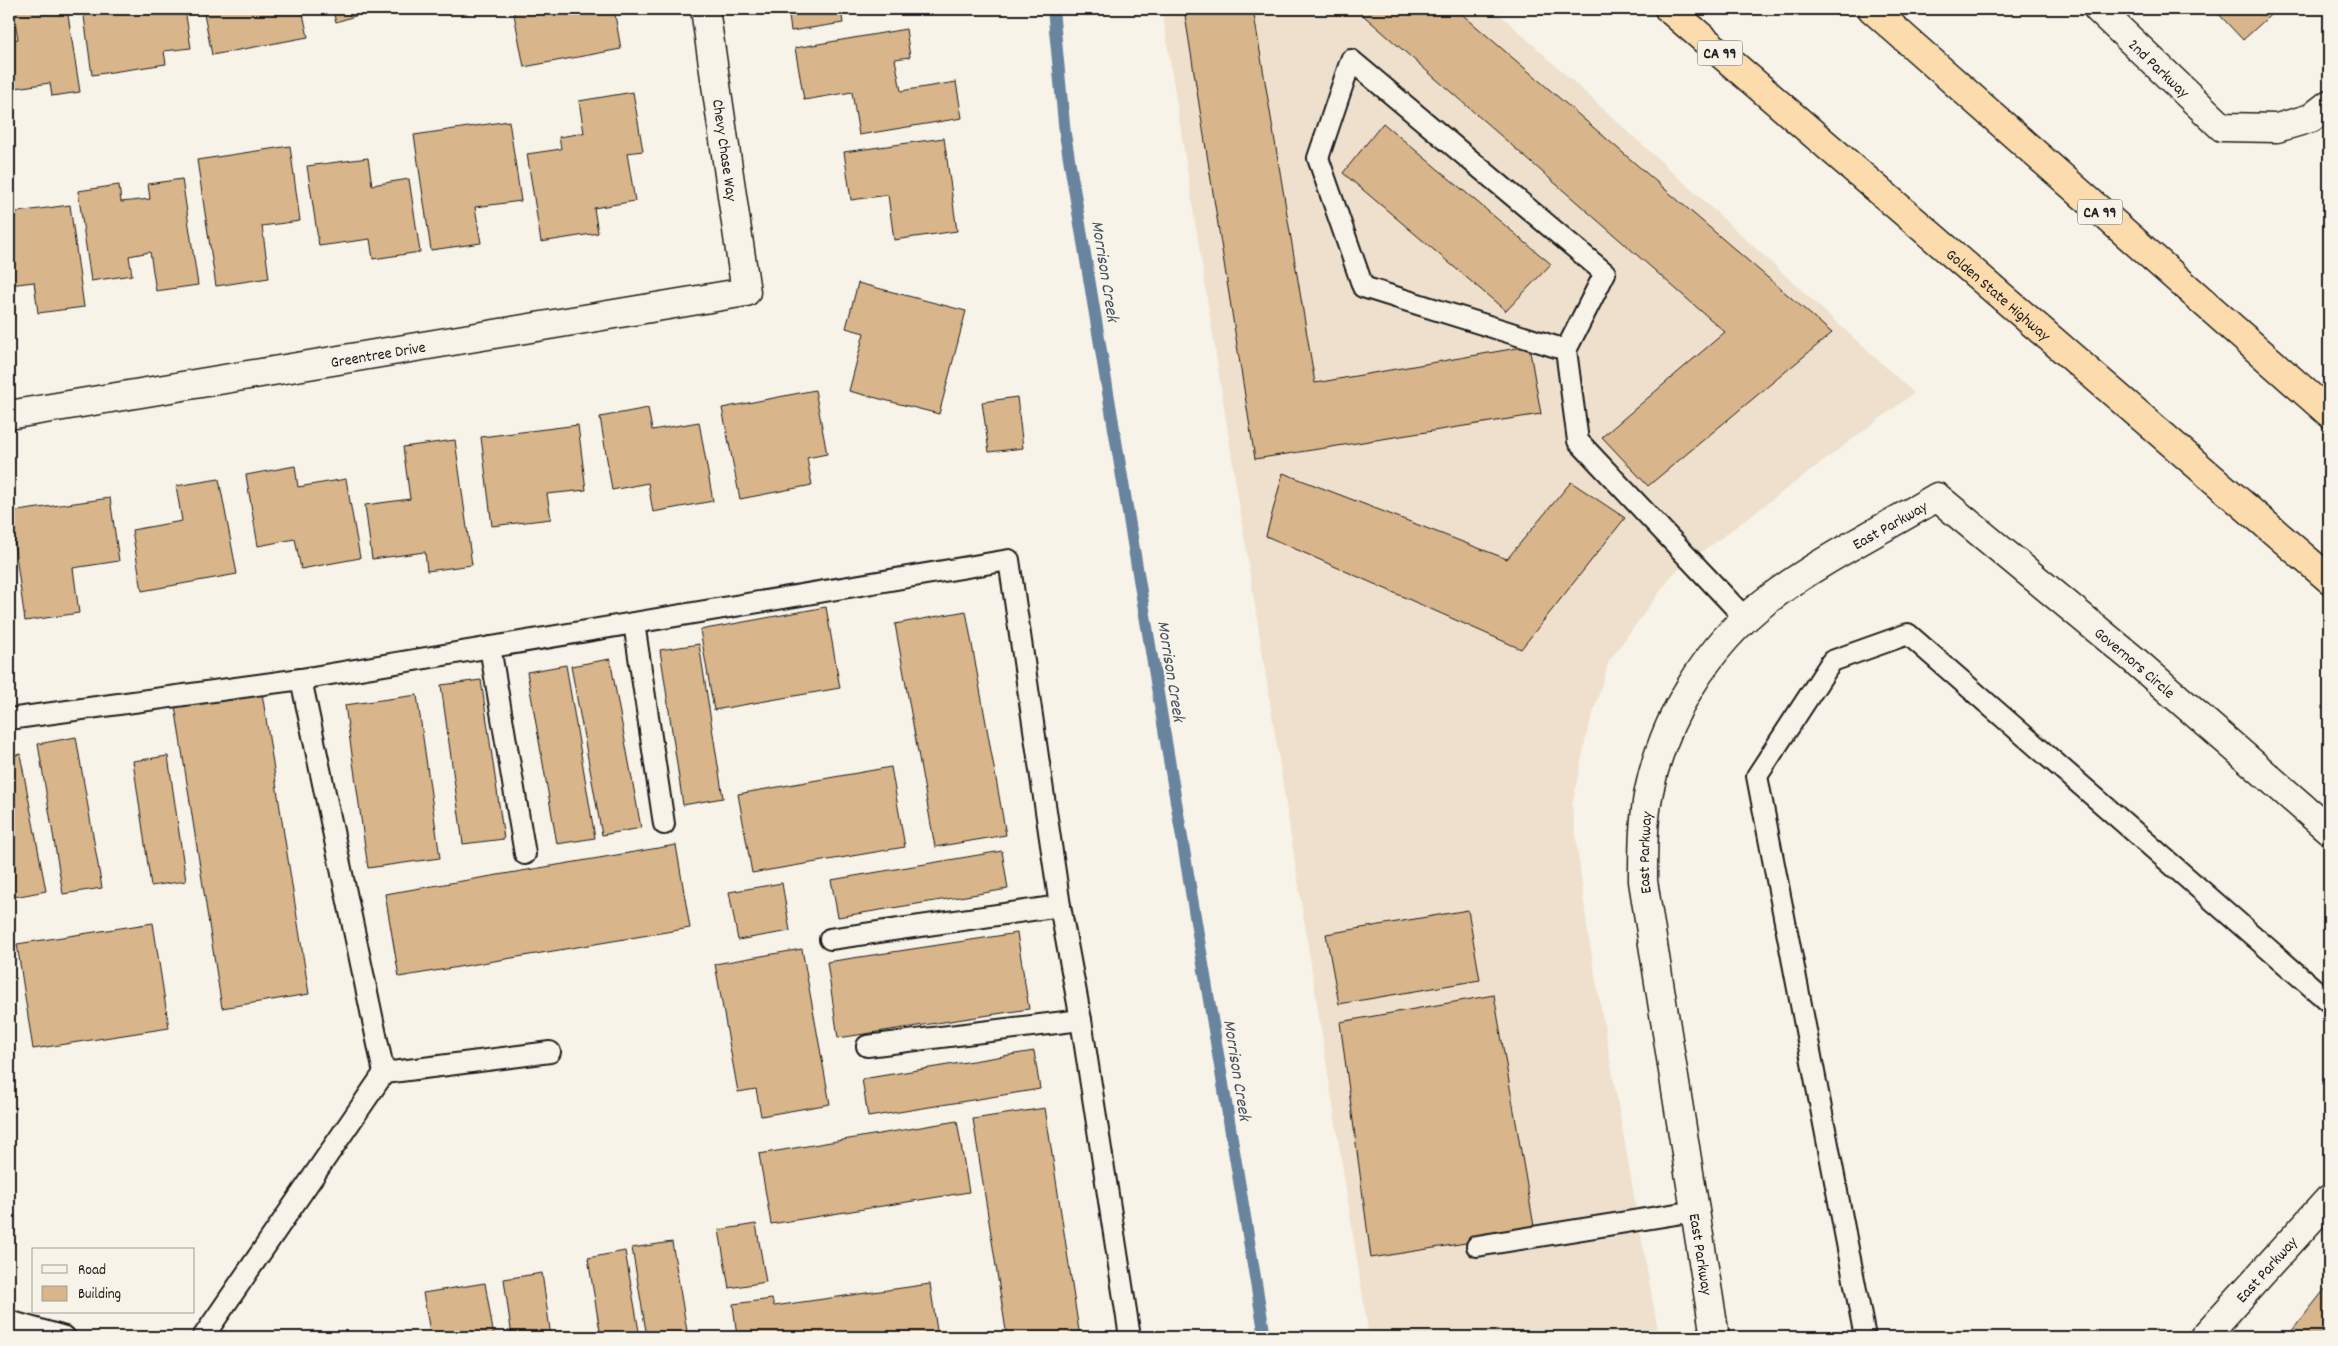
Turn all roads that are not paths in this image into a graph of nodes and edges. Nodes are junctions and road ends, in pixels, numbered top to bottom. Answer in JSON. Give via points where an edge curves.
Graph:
{"nodes":[{"id":1,"x":705,"y":9,"type":"edge"},
{"id":2,"x":1669,"y":9,"type":"edge"},
{"id":3,"x":1872,"y":9,"type":"edge"},
{"id":4,"x":2098,"y":9,"type":"edge"},
{"id":5,"x":2329,"y":104,"type":"edge"},
{"id":6,"x":746,"y":292,"type":"joint"},
{"id":7,"x":1566,"y":350,"type":"junction"},
{"id":8,"x":2329,"y":413,"type":"edge"},
{"id":9,"x":9,"y":415,"type":"edge"},
{"id":10,"x":2222,"y":487,"type":"junction"},
{"id":11,"x":1937,"y":497,"type":"joint"},
{"id":12,"x":2329,"y":579,"type":"edge"},
{"id":13,"x":2329,"y":598,"type":"edge"},
{"id":14,"x":1746,"y":619,"type":"junction"},
{"id":15,"x":634,"y":623,"type":"junction"},
{"id":16,"x":490,"y":648,"type":"junction"},
{"id":17,"x":301,"y":679,"type":"junction"},
{"id":18,"x":9,"y":719,"type":"edge"},
{"id":19,"x":664,"y":824,"type":"dead end"},
{"id":20,"x":2329,"y":830,"type":"edge"},
{"id":21,"x":525,"y":854,"type":"dead end"},
{"id":22,"x":1060,"y":906,"type":"junction"},
{"id":23,"x":830,"y":939,"type":"dead end"},
{"id":24,"x":2329,"y":1002,"type":"edge"},
{"id":25,"x":1080,"y":1020,"type":"junction"},
{"id":26,"x":867,"y":1046,"type":"dead end"},
{"id":27,"x":550,"y":1052,"type":"dead end"},
{"id":28,"x":384,"y":1073,"type":"junction"},
{"id":29,"x":2329,"y":1199,"type":"edge"},
{"id":30,"x":1695,"y":1211,"type":"junction"},
{"id":31,"x":1477,"y":1246,"type":"dead end"},
{"id":32,"x":9,"y":1321,"type":"edge"},
{"id":33,"x":65,"y":1337,"type":"edge"},
{"id":34,"x":203,"y":1337,"type":"edge"},
{"id":35,"x":1130,"y":1337,"type":"edge"},
{"id":36,"x":1715,"y":1337,"type":"edge"},
{"id":37,"x":1864,"y":1337,"type":"edge"},
{"id":38,"x":2204,"y":1337,"type":"edge"}],
"edges":[{"from":1,"to":6,"type":"street","name":"Chevy Chase Way"},
{"from":2,"to":10,"type":"highway","name":"Golden State Highway","number":"CA 99"},
{"from":3,"to":8,"type":"highway","number":"CA 99"},
{"from":4,"to":5,"type":"street","name":"2nd Parkway","via":[[2222,127],[2277,128],[2311,118]]},
{"from":6,"to":9,"type":"street","name":"Greentree Drive"},
{"from":7,"to":7,"type":"lane","via":[[1605,273],[1351,60],[1318,158],[1363,287]]},
{"from":7,"to":14,"type":"lane","via":[[1578,441]]},
{"from":10,"to":12,"type":"highway","name":"Golden State Highway","number":"CA 99"},
{"from":10,"to":13,"type":"highway"},
{"from":11,"to":14,"type":"street","name":"East Parkway","via":[[1802,576]]},
{"from":11,"to":20,"type":"street","name":"Governors Circle","via":[[2133,659]]},
{"from":14,"to":30,"type":"street","name":"East Parkway","via":[[1731,632],[1703,668],[1680,706],[1662,747],[1649,791],[1643,836],[1644,881]]},
{"from":15,"to":16,"type":"lane"},
{"from":15,"to":19,"type":"lane"},
{"from":15,"to":22,"type":"lane","via":[[1009,560]]},
{"from":16,"to":17,"type":"lane"},
{"from":16,"to":21,"type":"lane"},
{"from":17,"to":18,"type":"lane"},
{"from":17,"to":28,"type":"lane"},
{"from":22,"to":23,"type":"lane"},
{"from":22,"to":25,"type":"lane"},
{"from":24,"to":37,"type":"lane","via":[[1908,634],[1832,661],[1757,776]]},
{"from":25,"to":26,"type":"lane"},
{"from":25,"to":35,"type":"lane"},
{"from":27,"to":28,"type":"lane"},
{"from":28,"to":34,"type":"lane"},
{"from":29,"to":38,"type":"street","name":"East Parkway"},
{"from":30,"to":31,"type":"lane"},
{"from":30,"to":36,"type":"street","name":"East Parkway"},
{"from":32,"to":33,"type":"lane"}]}
